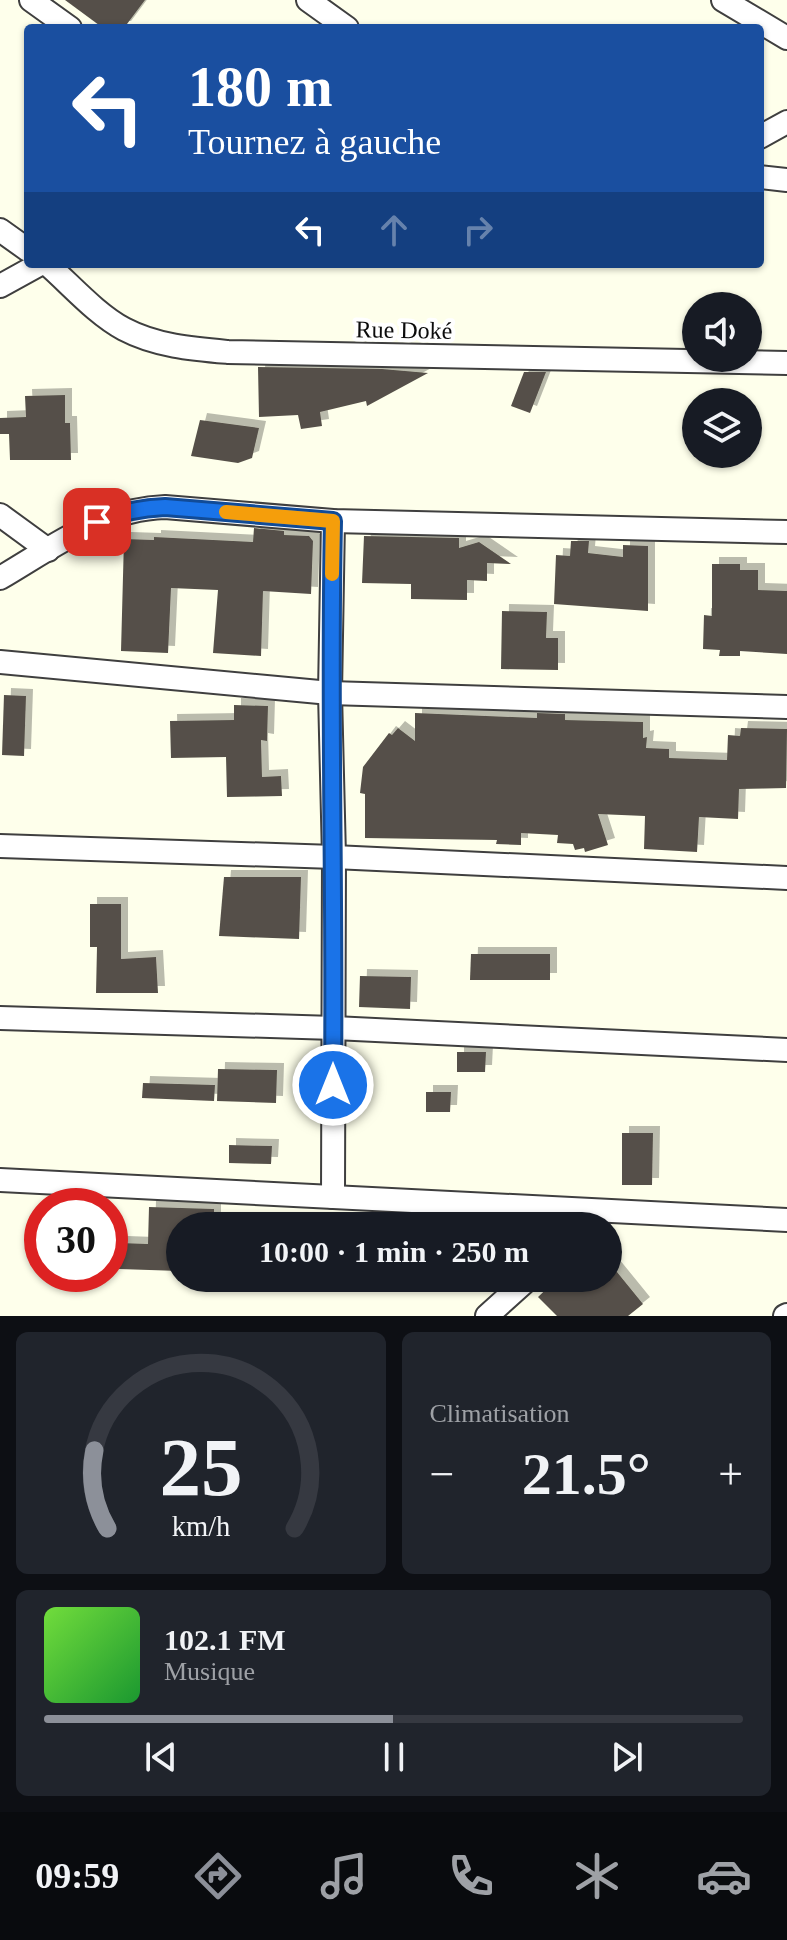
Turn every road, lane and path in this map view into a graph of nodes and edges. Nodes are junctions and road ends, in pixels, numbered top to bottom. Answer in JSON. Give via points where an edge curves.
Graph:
{"nodes":[{"id":1,"x":31,"y":0,"type":"edge"},
{"id":2,"x":308,"y":0,"type":"edge"},
{"id":3,"x":723,"y":0,"type":"edge"},
{"id":4,"x":64,"y":24,"type":"edge"},
{"id":5,"x":341,"y":24,"type":"edge"},
{"id":6,"x":763,"y":24,"type":"edge"},
{"id":7,"x":764,"y":24,"type":"edge"},
{"id":8,"x":787,"y":38,"type":"edge"},
{"id":9,"x":787,"y":122,"type":"edge"},
{"id":10,"x":764,"y":135,"type":"edge"},
{"id":11,"x":764,"y":177,"type":"edge"},
{"id":12,"x":787,"y":180,"type":"edge"},
{"id":13,"x":0,"y":230,"type":"edge"},
{"id":14,"x":24,"y":247,"type":"edge"},
{"id":15,"x":33,"y":268,"type":"edge"},
{"id":16,"x":52,"y":268,"type":"edge"},
{"id":17,"x":0,"y":286,"type":"edge"},
{"id":18,"x":787,"y":363,"type":"edge"},
{"id":19,"x":0,"y":515,"type":"edge"},
{"id":20,"x":333,"y":521,"type":"junction"},
{"id":21,"x":787,"y":532,"type":"edge"},
{"id":22,"x":48,"y":550,"type":"junction"},
{"id":23,"x":0,"y":578,"type":"edge"},
{"id":24,"x":0,"y":662,"type":"edge"},
{"id":25,"x":330,"y":693,"type":"junction"},
{"id":26,"x":787,"y":707,"type":"edge"},
{"id":27,"x":0,"y":846,"type":"edge"},
{"id":28,"x":334,"y":857,"type":"junction"},
{"id":29,"x":787,"y":878,"type":"edge"},
{"id":30,"x":0,"y":1018,"type":"edge"},
{"id":31,"x":334,"y":1028,"type":"junction"},
{"id":32,"x":787,"y":1050,"type":"edge"},
{"id":33,"x":0,"y":1180,"type":"edge"},
{"id":34,"x":333,"y":1197,"type":"junction"},
{"id":35,"x":603,"y":1210,"type":"joint"},
{"id":36,"x":787,"y":1220,"type":"edge"},
{"id":37,"x":514,"y":1292,"type":"edge"},
{"id":38,"x":487,"y":1316,"type":"edge"}],
"edges":[{"from":1,"to":4,"type":"street"},
{"from":2,"to":5,"type":"street"},
{"from":3,"to":6,"type":"street"},
{"from":7,"to":8,"type":"street"},
{"from":9,"to":10,"type":"street"},
{"from":11,"to":12,"type":"street"},
{"from":13,"to":14,"type":"street"},
{"from":15,"to":17,"type":"street"},
{"from":16,"to":18,"type":"street","name":"Rue Doké","via":[[123,328],[187,349]]},
{"from":19,"to":22,"type":"street"},
{"from":20,"to":21,"type":"street"},
{"from":20,"to":22,"type":"street","via":[[142,508],[97,522]]},
{"from":20,"to":25,"type":"street"},
{"from":22,"to":23,"type":"street"},
{"from":24,"to":25,"type":"street"},
{"from":25,"to":26,"type":"street"},
{"from":25,"to":28,"type":"street"},
{"from":27,"to":28,"type":"street"},
{"from":28,"to":29,"type":"street"},
{"from":28,"to":31,"type":"street"},
{"from":30,"to":31,"type":"street"},
{"from":31,"to":32,"type":"street"},
{"from":31,"to":34,"type":"street"},
{"from":33,"to":34,"type":"street"},
{"from":34,"to":35,"type":"street"},
{"from":35,"to":36,"type":"street"},
{"from":37,"to":38,"type":"street"}]}
